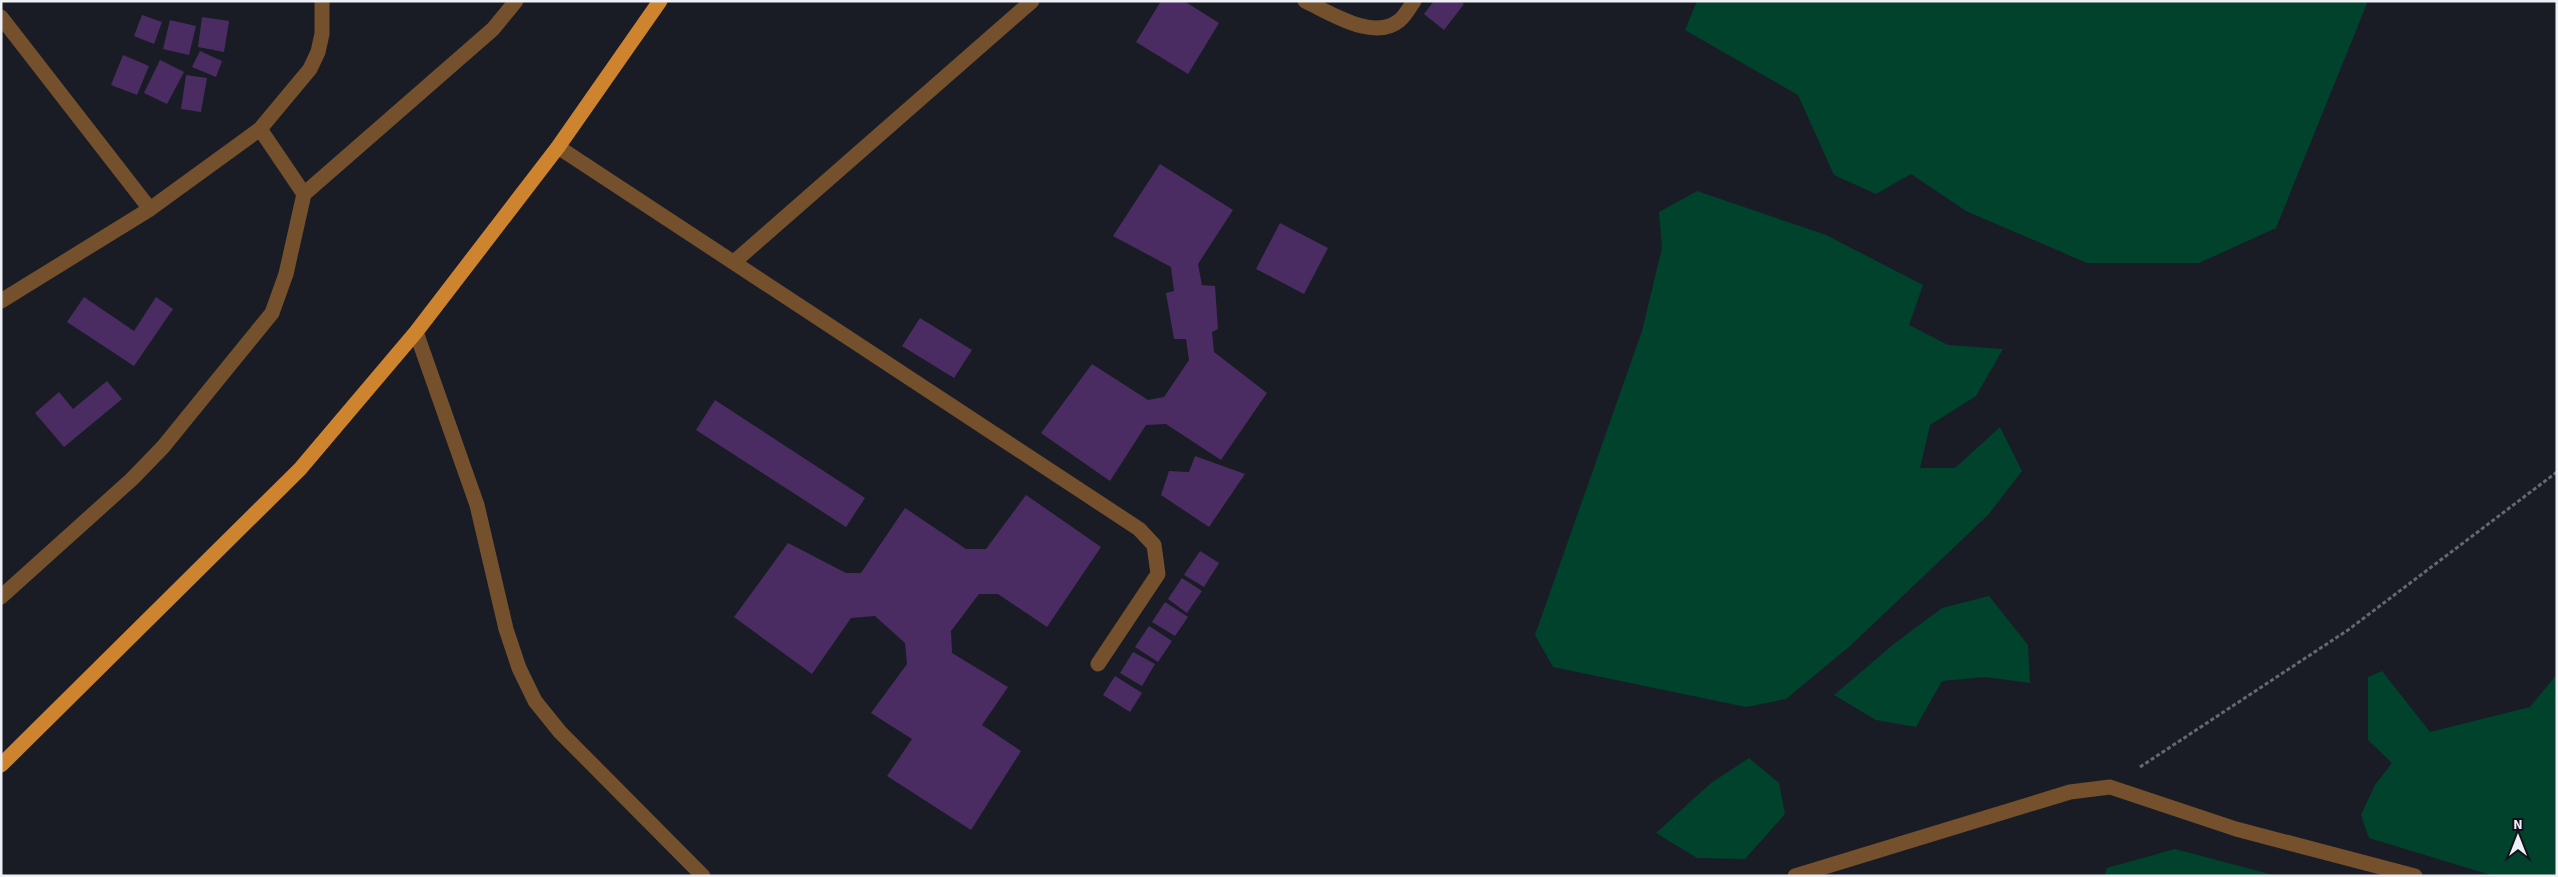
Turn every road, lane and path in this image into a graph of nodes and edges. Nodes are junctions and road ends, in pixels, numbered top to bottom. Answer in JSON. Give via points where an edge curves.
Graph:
{"nodes":[{"id":1,"x":322,"y":1,"type":"edge"},
{"id":2,"x":516,"y":1,"type":"edge"},
{"id":3,"x":660,"y":1,"type":"edge"},
{"id":4,"x":1032,"y":1,"type":"edge"},
{"id":5,"x":1306,"y":1,"type":"edge"},
{"id":6,"x":1414,"y":1,"type":"edge"},
{"id":7,"x":1,"y":17,"type":"edge"},
{"id":8,"x":260,"y":129,"type":"junction"},
{"id":9,"x":558,"y":147,"type":"junction"},
{"id":10,"x":304,"y":194,"type":"junction"},
{"id":11,"x":150,"y":209,"type":"junction"},
{"id":12,"x":734,"y":262,"type":"junction"},
{"id":13,"x":1,"y":301,"type":"edge"},
{"id":14,"x":416,"y":332,"type":"junction"},
{"id":15,"x":2557,"y":472,"type":"edge"},
{"id":16,"x":1,"y":597,"type":"edge"},
{"id":17,"x":1098,"y":664,"type":"dead end"},
{"id":18,"x":1,"y":765,"type":"edge"},
{"id":19,"x":2110,"y":787,"type":"junction"},
{"id":20,"x":703,"y":876,"type":"edge"},
{"id":21,"x":1795,"y":876,"type":"edge"},
{"id":22,"x":2416,"y":876,"type":"edge"}],
"edges":[{"from":1,"to":8,"type":"street","via":[[322,34],[310,69]]},
{"from":2,"to":10,"type":"street","via":[[493,29]]},
{"from":3,"to":9,"type":"main road"},
{"from":4,"to":12,"type":"street"},
{"from":5,"to":6,"type":"street","via":[[1372,29],[1388,27],[1401,20]]},
{"from":7,"to":11,"type":"street"},
{"from":8,"to":10,"type":"street"},
{"from":8,"to":11,"type":"street"},
{"from":9,"to":12,"type":"street"},
{"from":9,"to":14,"type":"main road"},
{"from":10,"to":16,"type":"street","via":[[286,274],[272,313],[163,447]]},
{"from":11,"to":13,"type":"street"},
{"from":12,"to":17,"type":"street","via":[[1139,530],[1154,545],[1158,574]]},
{"from":14,"to":18,"type":"main road","via":[[300,469]]},
{"from":14,"to":20,"type":"street","via":[[477,505],[506,629],[519,668],[536,701],[560,732]]},
{"from":15,"to":19,"type":"path","via":[[2348,630]]},
{"from":19,"to":21,"type":"street","via":[[2070,792]]},
{"from":19,"to":22,"type":"street","via":[[2236,830]]}]}
